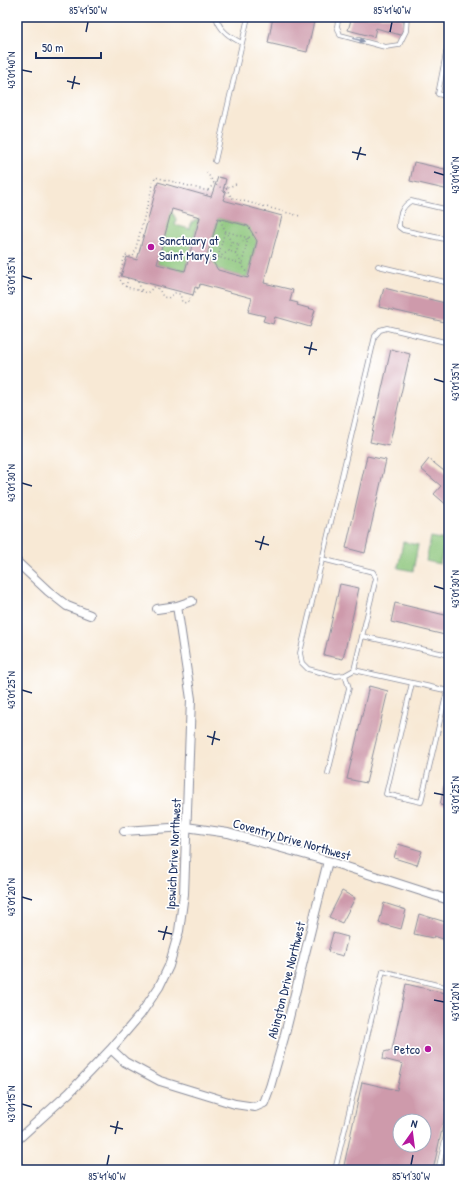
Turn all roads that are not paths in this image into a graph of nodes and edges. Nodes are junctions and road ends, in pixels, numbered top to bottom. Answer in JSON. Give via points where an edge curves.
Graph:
{"nodes":[{"id":1,"x":216,"y":17,"type":"edge"},
{"id":2,"x":248,"y":17,"type":"edge"},
{"id":3,"x":339,"y":17,"type":"edge"},
{"id":4,"x":407,"y":17,"type":"edge"},
{"id":5,"x":449,"y":38,"type":"edge"},
{"id":6,"x":242,"y":43,"type":"junction"},
{"id":7,"x":449,"y":96,"type":"edge"},
{"id":8,"x":215,"y":161,"type":"dead end"},
{"id":9,"x":449,"y":210,"type":"edge"},
{"id":10,"x":449,"y":240,"type":"edge"},
{"id":11,"x":378,"y":266,"type":"dead end"},
{"id":12,"x":449,"y":282,"type":"edge"},
{"id":13,"x":449,"y":343,"type":"edge"},
{"id":14,"x":322,"y":559,"type":"junction"},
{"id":15,"x":17,"y":562,"type":"edge"},
{"id":16,"x":192,"y":601,"type":"dead end"},
{"id":17,"x":177,"y":606,"type":"junction"},
{"id":18,"x":157,"y":609,"type":"dead end"},
{"id":19,"x":90,"y":615,"type":"dead end"},
{"id":20,"x":362,"y":636,"type":"junction"},
{"id":21,"x":449,"y":655,"type":"edge"},
{"id":22,"x":354,"y":670,"type":"junction"},
{"id":23,"x":345,"y":676,"type":"junction"},
{"id":24,"x":412,"y":683,"type":"junction"},
{"id":25,"x":448,"y":691,"type":"edge"},
{"id":26,"x":328,"y":772,"type":"dead end"},
{"id":27,"x":186,"y":827,"type":"junction"},
{"id":28,"x":124,"y":831,"type":"dead end"},
{"id":29,"x":328,"y":861,"type":"junction"},
{"id":30,"x":449,"y":900,"type":"edge"},
{"id":31,"x":449,"y":988,"type":"edge"},
{"id":32,"x":111,"y":1049,"type":"junction"},
{"id":33,"x":449,"y":1122,"type":"edge"},
{"id":34,"x":17,"y":1140,"type":"edge"},
{"id":35,"x":17,"y":1165,"type":"edge"},
{"id":36,"x":22,"y":1170,"type":"edge"},
{"id":37,"x":335,"y":1170,"type":"edge"},
{"id":38,"x":438,"y":1170,"type":"edge"}],
"edges":[{"from":1,"to":6,"type":"lane","via":[[218,25],[225,33]]},
{"from":2,"to":6,"type":"lane"},
{"from":3,"to":4,"type":"lane","one_way":true,"via":[[337,26],[340,35],[385,47],[398,45],[406,31]]},
{"from":5,"to":7,"type":"lane","via":[[438,94]]},
{"from":6,"to":8,"type":"lane"},
{"from":9,"to":10,"type":"lane","via":[[411,201],[406,204],[399,219],[399,227],[403,230]]},
{"from":11,"to":12,"type":"lane"},
{"from":13,"to":14,"type":"lane","via":[[387,328],[380,330],[375,336]]},
{"from":14,"to":20,"type":"lane","via":[[373,572],[376,578]]},
{"from":14,"to":23,"type":"lane","via":[[300,653],[302,663],[308,669]]},
{"from":15,"to":19,"type":"street","via":[[67,606]]},
{"from":16,"to":17,"type":"street"},
{"from":17,"to":18,"type":"street"},
{"from":17,"to":27,"type":"street","name":"Ipswich Drive Northwest","via":[[191,699]]},
{"from":20,"to":21,"type":"lane"},
{"from":20,"to":22,"type":"lane"},
{"from":22,"to":23,"type":"lane"},
{"from":22,"to":24,"type":"lane"},
{"from":23,"to":26,"type":"lane","via":[[349,688]]},
{"from":24,"to":25,"type":"lane"},
{"from":24,"to":25,"type":"lane","via":[[386,794],[407,799],[421,802]]},
{"from":27,"to":28,"type":"street","name":"Coventry Drive Northwest"},
{"from":27,"to":29,"type":"street","name":"Coventry Drive Northwest","via":[[228,833]]},
{"from":27,"to":32,"type":"street","name":"Ipswich Drive Northwest","via":[[184,894],[179,931],[169,966],[159,987],[140,1015]]},
{"from":29,"to":30,"type":"street","name":"Coventry Drive Northwest"},
{"from":29,"to":32,"type":"street","name":"Abington Drive Northwest","via":[[284,1038],[264,1103],[255,1107],[235,1104],[160,1082],[125,1062]]},
{"from":31,"to":37,"type":"lane","via":[[382,972]]},
{"from":32,"to":34,"type":"street","name":"Ipswich Drive Northwest","via":[[70,1093]]},
{"from":33,"to":38,"type":"lane"},
{"from":35,"to":36,"type":"street"}]}
